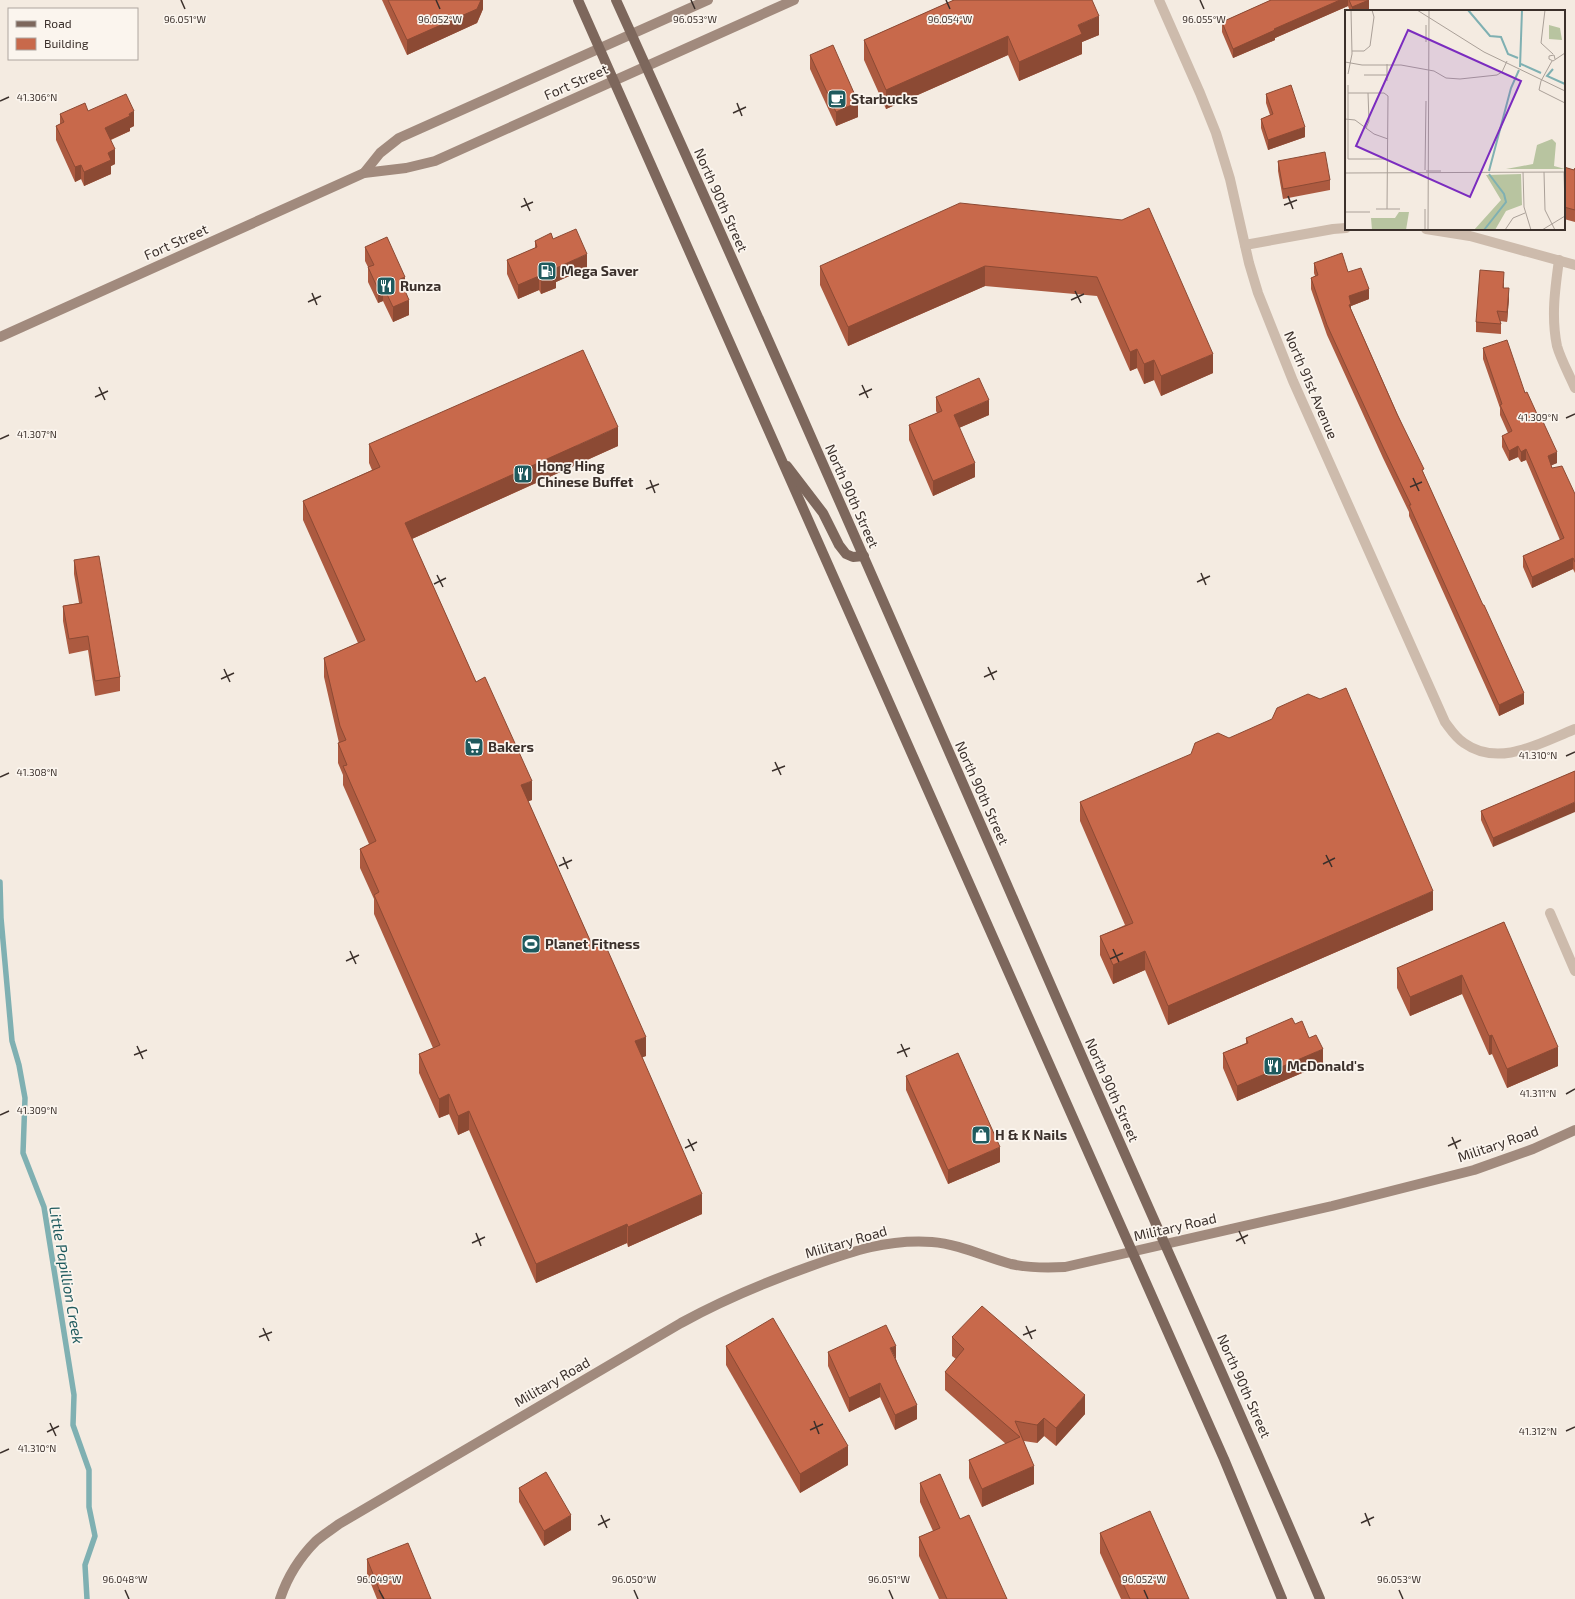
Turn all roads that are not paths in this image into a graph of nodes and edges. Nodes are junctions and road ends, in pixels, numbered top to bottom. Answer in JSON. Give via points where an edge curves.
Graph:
{"nodes":[{"id":1,"x":578,"y":0,"type":"edge"},
{"id":2,"x":616,"y":0,"type":"edge"},
{"id":3,"x":708,"y":0,"type":"edge"},
{"id":4,"x":794,"y":0,"type":"edge"},
{"id":5,"x":1162,"y":1,"type":"edge"},
{"id":6,"x":631,"y":34,"type":"junction"},
{"id":7,"x":599,"y":48,"type":"junction"},
{"id":8,"x":646,"y":66,"type":"junction"},
{"id":9,"x":614,"y":81,"type":"junction"},
{"id":10,"x":364,"y":173,"type":"junction"},
{"id":11,"x":1345,"y":228,"type":"edge"},
{"id":12,"x":1432,"y":230,"type":"edge"},
{"id":13,"x":1245,"y":245,"type":"junction"},
{"id":14,"x":1559,"y":260,"type":"junction"},
{"id":15,"x":1575,"y":265,"type":"edge"},
{"id":16,"x":0,"y":337,"type":"edge"},
{"id":17,"x":1575,"y":388,"type":"edge"},
{"id":18,"x":777,"y":451,"type":"junction"},
{"id":19,"x":864,"y":556,"type":"junction"},
{"id":20,"x":1575,"y":729,"type":"edge"},
{"id":21,"x":1550,"y":913,"type":"dead end"},
{"id":22,"x":1575,"y":971,"type":"edge"},
{"id":23,"x":1575,"y":1130,"type":"edge"},
{"id":24,"x":1165,"y":1243,"type":"junction"},
{"id":25,"x":1132,"y":1252,"type":"junction"},
{"id":26,"x":280,"y":1599,"type":"edge"},
{"id":27,"x":1282,"y":1599,"type":"edge"},
{"id":28,"x":1320,"y":1599,"type":"edge"}],
"edges":[{"from":1,"to":7,"type":"main road"},
{"from":2,"to":6,"type":"main road","name":"North 90th Street"},
{"from":3,"to":6,"type":"main road","name":"Fort Street"},
{"from":4,"to":8,"type":"main road","name":"Fort Street"},
{"from":5,"to":13,"type":"street","name":"North 91st Avenue","via":[[1216,133]]},
{"from":6,"to":7,"type":"main road","name":"Fort Street"},
{"from":6,"to":8,"type":"main road","name":"North 90th Street"},
{"from":7,"to":9,"type":"main road"},
{"from":7,"to":10,"type":"main road","name":"Fort Street","via":[[399,138],[380,152]]},
{"from":8,"to":9,"type":"main road","name":"Fort Street"},
{"from":8,"to":19,"type":"main road","name":"North 90th Street"},
{"from":9,"to":10,"type":"main road","name":"Fort Street","via":[[435,161],[406,168]]},
{"from":9,"to":18,"type":"main road"},
{"from":10,"to":16,"type":"main road","name":"Fort Street"},
{"from":11,"to":13,"type":"street"},
{"from":12,"to":14,"type":"street","via":[[1470,236]]},
{"from":13,"to":20,"type":"street","name":"North 91st Avenue","via":[[1258,293],[1292,381],[1445,722],[1465,744],[1495,755],[1522,751]]},
{"from":14,"to":15,"type":"street"},
{"from":14,"to":17,"type":"street","via":[[1554,297],[1554,324],[1561,357]]},
{"from":18,"to":19,"type":"main road","via":[[823,513],[846,554],[853,557]]},
{"from":18,"to":25,"type":"main road"},
{"from":19,"to":24,"type":"main road","name":"North 90th Street"},
{"from":21,"to":22,"type":"street"},
{"from":23,"to":24,"type":"main road","name":"Military Road","via":[[1474,1170],[1332,1206]]},
{"from":24,"to":25,"type":"main road","name":"Military Road"},
{"from":24,"to":28,"type":"main road","name":"North 90th Street"},
{"from":25,"to":26,"type":"main road","name":"Military Road","via":[[1072,1266],[1049,1268],[1012,1264],[934,1242],[900,1242],[842,1255],[774,1279],[722,1301],[681,1323],[338,1524],[317,1541],[298,1562]]},
{"from":25,"to":27,"type":"main road","via":[[1224,1459]]}]}
